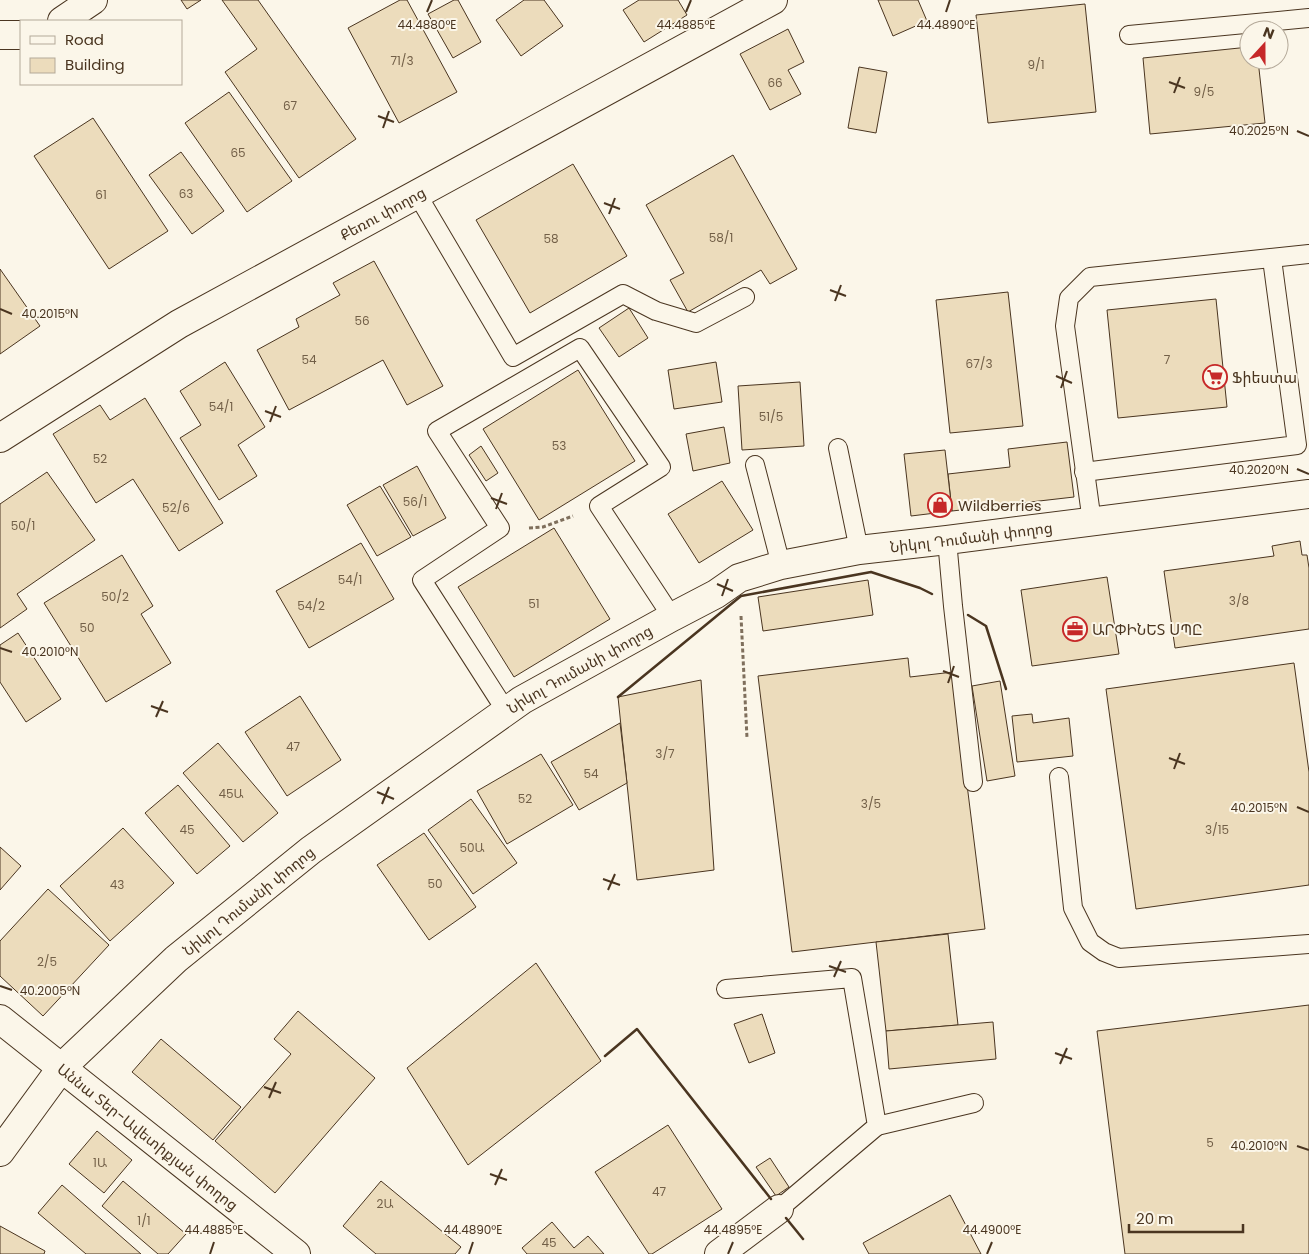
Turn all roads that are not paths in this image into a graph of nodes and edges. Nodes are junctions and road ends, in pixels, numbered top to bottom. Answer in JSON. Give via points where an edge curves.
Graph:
{"nodes":[{"id":1,"x":94,"y":0,"type":"edge"},
{"id":2,"x":772,"y":0,"type":"edge"},
{"id":3,"x":1309,"y":18,"type":"edge"},
{"id":4,"x":64,"y":20,"type":"edge"},
{"id":5,"x":0,"y":35,"type":"edge"},
{"id":6,"x":20,"y":35,"type":"edge"},
{"id":7,"x":1129,"y":35,"type":"dead end"},
{"id":8,"x":417,"y":194,"type":"junction"},
{"id":9,"x":1309,"y":254,"type":"edge"},
{"id":10,"x":1272,"y":259,"type":"junction"},
{"id":11,"x":745,"y":296,"type":"dead end"},
{"id":12,"x":0,"y":438,"type":"edge"},
{"id":13,"x":838,"y":448,"type":"dead end"},
{"id":14,"x":755,"y":465,"type":"dead end"},
{"id":15,"x":1084,"y":472,"type":"junction"},
{"id":16,"x":1309,"y":494,"type":"edge"},
{"id":17,"x":1092,"y":522,"type":"junction"},
{"id":18,"x":947,"y":540,"type":"junction"},
{"id":19,"x":859,"y":550,"type":"junction"},
{"id":20,"x":781,"y":565,"type":"junction"},
{"id":21,"x":672,"y":617,"type":"junction"},
{"id":22,"x":506,"y":711,"type":"junction"},
{"id":23,"x":1059,"y":777,"type":"dead end"},
{"id":24,"x":973,"y":782,"type":"dead end"},
{"id":25,"x":1309,"y":944,"type":"edge"},
{"id":26,"x":726,"y":989,"type":"dead end"},
{"id":27,"x":0,"y":1019,"type":"edge"},
{"id":28,"x":62,"y":1067,"type":"junction"},
{"id":29,"x":974,"y":1103,"type":"dead end"},
{"id":30,"x":878,"y":1126,"type":"junction"},
{"id":31,"x":0,"y":1152,"type":"edge"},
{"id":32,"x":779,"y":1209,"type":"joint"},
{"id":33,"x":296,"y":1254,"type":"edge"},
{"id":34,"x":719,"y":1254,"type":"edge"}],
"edges":[{"from":1,"to":4,"type":"street"},
{"from":2,"to":8,"type":"street","name":"Քեռու փողոց"},
{"from":3,"to":7,"type":"lane"},
{"from":5,"to":6,"type":"street"},
{"from":8,"to":11,"type":"lane","via":[[514,357],[623,294],[656,311],[696,323]]},
{"from":8,"to":12,"type":"street","name":"Քեռու փողոց","via":[[179,324]]},
{"from":9,"to":10,"type":"lane"},
{"from":10,"to":15,"type":"lane","via":[[1090,277],[1069,298],[1065,326]]},
{"from":10,"to":15,"type":"lane","via":[[1297,445]]},
{"from":13,"to":19,"type":"lane"},
{"from":14,"to":20,"type":"lane"},
{"from":15,"to":17,"type":"lane"},
{"from":16,"to":17,"type":"street","name":"Նիկոլ Դումանի փողոց"},
{"from":17,"to":18,"type":"street","name":"Նիկոլ Դումանի փողոց"},
{"from":18,"to":19,"type":"street","name":"Նիկոլ Դումանի փողոց"},
{"from":18,"to":24,"type":"lane"},
{"from":19,"to":20,"type":"street","name":"Նիկոլ Դումանի փողոց"},
{"from":20,"to":21,"type":"street","name":"Նիկոլ Դումանի փողոց","via":[[739,578]]},
{"from":21,"to":22,"type":"street","name":"Նիկոլ Դումանի փողոց"},
{"from":21,"to":22,"type":"lane","via":[[599,506],[661,467],[580,348],[437,431],[500,528],[422,580]]},
{"from":22,"to":28,"type":"street","name":"Նիկոլ Դումանի փողոց","via":[[311,850],[176,959]]},
{"from":23,"to":25,"type":"lane","via":[[1073,908],[1090,942],[1104,952],[1119,958]]},
{"from":26,"to":30,"type":"lane","via":[[852,978]]},
{"from":27,"to":28,"type":"street","name":"Աննա Տեր-Ավետիքյան փողոց"},
{"from":28,"to":31,"type":"street","name":"Նիկոլ Դումանի փողոց"},
{"from":28,"to":33,"type":"street","name":"Աննա Տեր-Ավետիքյան փողոց"},
{"from":29,"to":30,"type":"lane"},
{"from":30,"to":32,"type":"lane"},
{"from":32,"to":34,"type":"street"}]}
